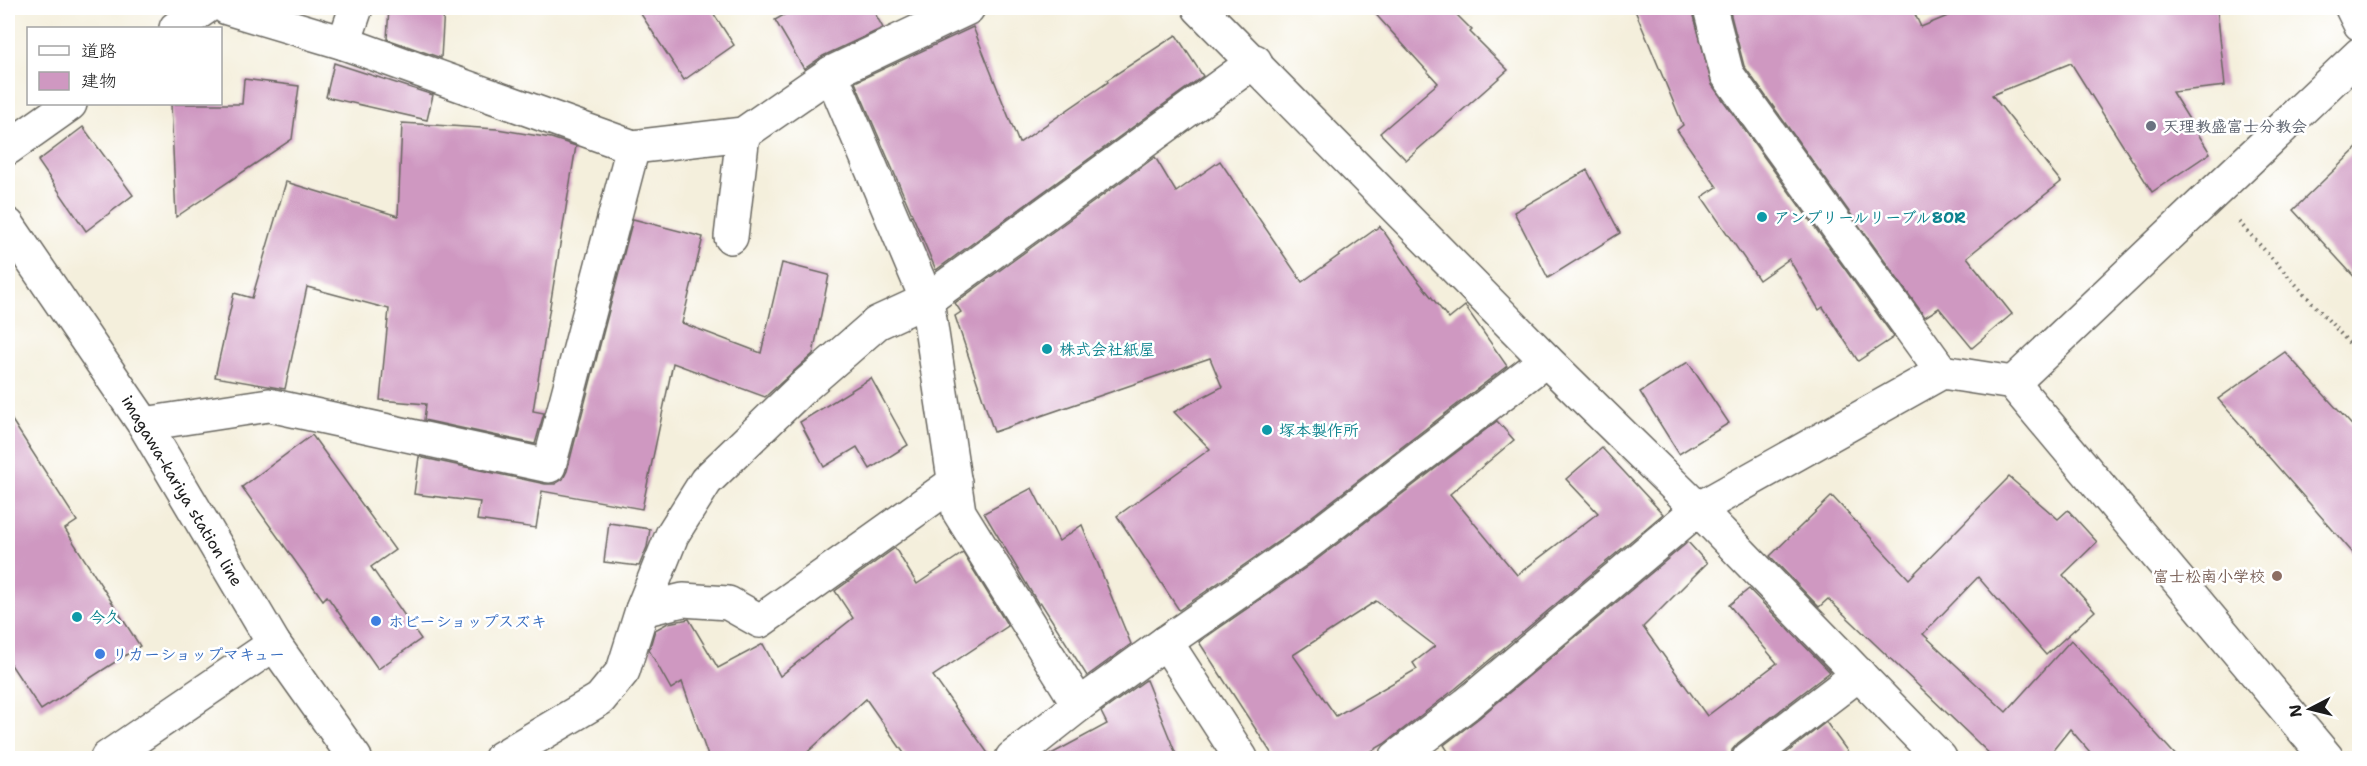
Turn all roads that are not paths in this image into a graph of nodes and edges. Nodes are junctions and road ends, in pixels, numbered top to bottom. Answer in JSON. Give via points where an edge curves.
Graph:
{"nodes":[{"id":1,"x":205,"y":8,"type":"edge"},
{"id":2,"x":227,"y":8,"type":"edge"},
{"id":3,"x":356,"y":8,"type":"edge"},
{"id":4,"x":968,"y":8,"type":"edge"},
{"id":5,"x":1199,"y":8,"type":"edge"},
{"id":6,"x":1710,"y":8,"type":"edge"},
{"id":7,"x":2352,"y":8,"type":"edge"},
{"id":8,"x":2360,"y":24,"type":"edge"},
{"id":9,"x":177,"y":27,"type":"edge"},
{"id":10,"x":344,"y":43,"type":"junction"},
{"id":11,"x":2360,"y":54,"type":"edge"},
{"id":12,"x":1255,"y":62,"type":"junction"},
{"id":13,"x":831,"y":74,"type":"junction"},
{"id":14,"x":69,"y":105,"type":"edge"},
{"id":15,"x":743,"y":134,"type":"junction"},
{"id":16,"x":633,"y":147,"type":"junction"},
{"id":17,"x":8,"y":148,"type":"edge"},
{"id":18,"x":8,"y":225,"type":"edge"},
{"id":19,"x":731,"y":237,"type":"dead end"},
{"id":20,"x":927,"y":300,"type":"junction"},
{"id":21,"x":1545,"y":360,"type":"junction"},
{"id":22,"x":1942,"y":372,"type":"junction"},
{"id":23,"x":2013,"y":383,"type":"junction"},
{"id":24,"x":144,"y":424,"type":"junction"},
{"id":25,"x":955,"y":482,"type":"junction"},
{"id":26,"x":1698,"y":509,"type":"junction"},
{"id":27,"x":642,"y":610,"type":"junction"},
{"id":28,"x":1166,"y":642,"type":"junction"},
{"id":29,"x":274,"y":644,"type":"junction"},
{"id":30,"x":1859,"y":675,"type":"junction"},
{"id":31,"x":1079,"y":705,"type":"junction"},
{"id":32,"x":2324,"y":757,"type":"edge"},
{"id":33,"x":107,"y":759,"type":"edge"},
{"id":34,"x":355,"y":759,"type":"edge"},
{"id":35,"x":501,"y":759,"type":"edge"},
{"id":36,"x":1012,"y":759,"type":"edge"},
{"id":37,"x":1241,"y":759,"type":"edge"},
{"id":38,"x":1396,"y":759,"type":"edge"},
{"id":39,"x":1749,"y":759,"type":"edge"},
{"id":40,"x":1940,"y":759,"type":"edge"}],
"edges":[{"from":1,"to":9,"type":"street"},
{"from":2,"to":10,"type":"street"},
{"from":3,"to":10,"type":"street"},
{"from":4,"to":13,"type":"street"},
{"from":5,"to":12,"type":"street"},
{"from":6,"to":22,"type":"street","via":[[1727,74]]},
{"from":7,"to":8,"type":"street"},
{"from":10,"to":16,"type":"street"},
{"from":11,"to":23,"type":"street"},
{"from":12,"to":20,"type":"street"},
{"from":12,"to":21,"type":"street"},
{"from":13,"to":15,"type":"street"},
{"from":13,"to":20,"type":"street"},
{"from":14,"to":17,"type":"street"},
{"from":15,"to":16,"type":"street"},
{"from":15,"to":19,"type":"street"},
{"from":16,"to":24,"type":"street","via":[[549,466],[269,405]]},
{"from":18,"to":24,"type":"street","name":"imagawa-kariya station line"},
{"from":20,"to":25,"type":"street"},
{"from":20,"to":27,"type":"street","via":[[877,322],[706,482],[672,535]]},
{"from":21,"to":26,"type":"street"},
{"from":21,"to":28,"type":"street","via":[[1300,549]]},
{"from":22,"to":23,"type":"street"},
{"from":22,"to":26,"type":"street"},
{"from":23,"to":32,"type":"street"},
{"from":24,"to":29,"type":"street","name":"imagawa-kariya station line"},
{"from":25,"to":27,"type":"street","via":[[759,621],[728,603],[683,600]]},
{"from":25,"to":31,"type":"street","via":[[959,512]]},
{"from":26,"to":30,"type":"street"},
{"from":26,"to":38,"type":"street"},
{"from":27,"to":35,"type":"street","via":[[623,671],[600,699]]},
{"from":28,"to":31,"type":"street"},
{"from":28,"to":37,"type":"street"},
{"from":29,"to":33,"type":"street"},
{"from":29,"to":34,"type":"street","name":"imagawa-kariya station line"},
{"from":30,"to":39,"type":"street"},
{"from":30,"to":40,"type":"street"},
{"from":31,"to":36,"type":"street"}]}
